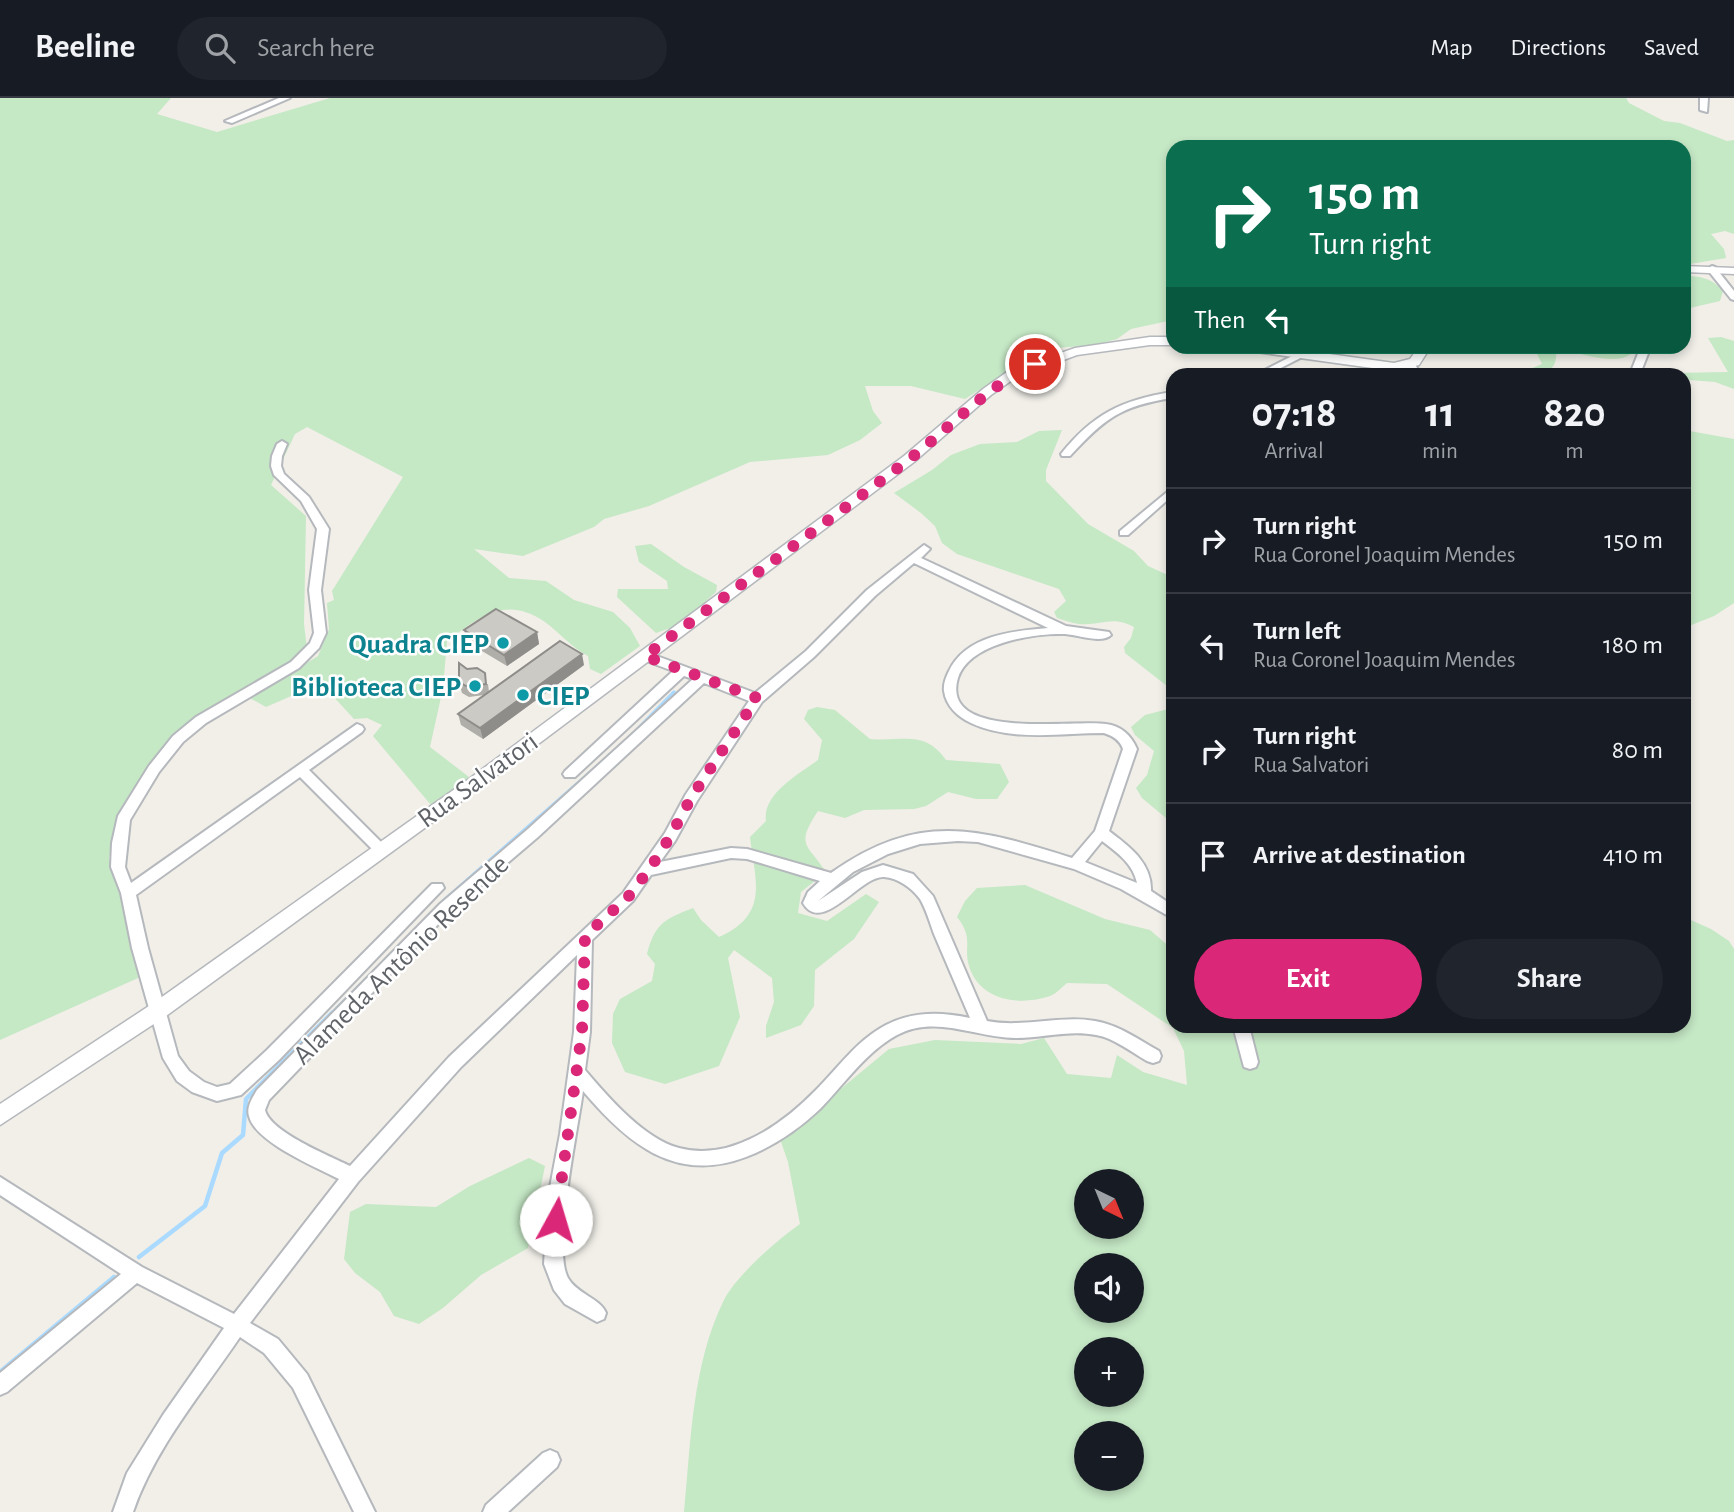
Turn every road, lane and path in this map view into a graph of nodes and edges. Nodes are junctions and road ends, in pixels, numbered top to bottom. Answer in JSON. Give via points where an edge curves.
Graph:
{"nodes":[{"id":1,"x":286,"y":98,"type":"edge"},
{"id":2,"x":1704,"y":98,"type":"edge"},
{"id":3,"x":1704,"y":110,"type":"dead end"},
{"id":4,"x":229,"y":121,"type":"dead end"},
{"id":5,"x":1691,"y":269,"type":"edge"},
{"id":6,"x":1712,"y":269,"type":"junction"},
{"id":7,"x":1734,"y":271,"type":"edge"},
{"id":8,"x":1734,"y":297,"type":"edge"},
{"id":9,"x":1166,"y":341,"type":"edge"},
{"id":10,"x":1303,"y":354,"type":"edge"},
{"id":11,"x":1311,"y":354,"type":"edge"},
{"id":12,"x":1274,"y":368,"type":"edge"},
{"id":13,"x":1397,"y":368,"type":"edge"},
{"id":14,"x":1166,"y":396,"type":"edge"},
{"id":15,"x":282,"y":444,"type":"dead end"},
{"id":16,"x":1066,"y":454,"type":"dead end"},
{"id":17,"x":1166,"y":496,"type":"edge"},
{"id":18,"x":1124,"y":533,"type":"dead end"},
{"id":19,"x":1063,"y":630,"type":"junction"},
{"id":20,"x":1105,"y":635,"type":"dead end"},
{"id":21,"x":645,"y":656,"type":"junction"},
{"id":22,"x":682,"y":670,"type":"junction"},
{"id":23,"x":702,"y":678,"type":"junction"},
{"id":24,"x":757,"y":698,"type":"junction"},
{"id":25,"x":357,"y":729,"type":"dead end"},
{"id":26,"x":302,"y":771,"type":"junction"},
{"id":27,"x":570,"y":774,"type":"dead end"},
{"id":28,"x":1101,"y":833,"type":"junction"},
{"id":29,"x":382,"y":849,"type":"junction"},
{"id":30,"x":1075,"y":864,"type":"junction"},
{"id":31,"x":649,"y":870,"type":"junction"},
{"id":32,"x":833,"y":879,"type":"junction"},
{"id":33,"x":437,"y":888,"type":"dead end"},
{"id":34,"x":1144,"y":892,"type":"junction"},
{"id":35,"x":128,"y":893,"type":"junction"},
{"id":36,"x":1166,"y":908,"type":"edge"},
{"id":37,"x":585,"y":936,"type":"junction"},
{"id":38,"x":159,"y":1010,"type":"junction"},
{"id":39,"x":981,"y":1026,"type":"junction"},
{"id":40,"x":1243,"y":1033,"type":"edge"},
{"id":41,"x":1153,"y":1056,"type":"dead end"},
{"id":42,"x":1250,"y":1062,"type":"dead end"},
{"id":43,"x":578,"y":1073,"type":"junction"},
{"id":44,"x":0,"y":1116,"type":"edge"},
{"id":45,"x":352,"y":1175,"type":"junction"},
{"id":46,"x":0,"y":1185,"type":"edge"},
{"id":47,"x":136,"y":1273,"type":"junction"},
{"id":48,"x":597,"y":1313,"type":"dead end"},
{"id":49,"x":237,"y":1325,"type":"junction"},
{"id":50,"x":0,"y":1385,"type":"edge"},
{"id":51,"x":550,"y":1460,"type":"dead end"},
{"id":52,"x":123,"y":1512,"type":"edge"},
{"id":53,"x":365,"y":1512,"type":"edge"},
{"id":54,"x":493,"y":1512,"type":"edge"}],
"edges":[{"from":1,"to":4,"type":"street"},
{"from":2,"to":3,"type":"street"},
{"from":5,"to":6,"type":"street"},
{"from":6,"to":7,"type":"street"},
{"from":6,"to":8,"type":"street"},
{"from":9,"to":21,"type":"street","name":"Rua Salvatori","via":[[1074,352],[1012,375],[909,459]]},
{"from":10,"to":12,"type":"street"},
{"from":11,"to":13,"type":"street"},
{"from":14,"to":16,"type":"street","via":[[1122,405],[1102,416]]},
{"from":15,"to":35,"type":"street","name":"Alameda Antônio Resende","via":[[276,466],[279,475],[304,499],[323,529],[315,590],[320,633],[307,655],[201,720],[154,769],[123,820],[118,867]]},
{"from":17,"to":18,"type":"street"},
{"from":19,"to":20,"type":"street"},
{"from":19,"to":24,"type":"street","via":[[919,554]]},
{"from":19,"to":28,"type":"street","via":[[985,644],[963,661],[948,683],[950,699],[960,712],[979,722],[1119,732],[1130,749]]},
{"from":21,"to":22,"type":"street"},
{"from":21,"to":29,"type":"street","name":"Rua Salvatori"},
{"from":22,"to":23,"type":"street"},
{"from":22,"to":27,"type":"street"},
{"from":23,"to":24,"type":"street"},
{"from":23,"to":45,"type":"street","name":"Alameda Antônio Resende","via":[[444,908],[263,1095],[256,1115],[261,1123]]},
{"from":24,"to":31,"type":"street"},
{"from":25,"to":26,"type":"street"},
{"from":26,"to":29,"type":"street"},
{"from":26,"to":35,"type":"street"},
{"from":28,"to":30,"type":"street"},
{"from":28,"to":34,"type":"street","via":[[1133,859],[1143,873]]},
{"from":29,"to":38,"type":"street","name":"Rua Salvatori"},
{"from":30,"to":32,"type":"street","via":[[978,837],[944,834],[882,849],[852,863]]},
{"from":30,"to":34,"type":"street"},
{"from":31,"to":32,"type":"street","via":[[747,853]]},
{"from":31,"to":37,"type":"street","via":[[628,897]]},
{"from":32,"to":39,"type":"street","via":[[814,894],[813,906],[823,907],[883,870],[908,878],[926,896]]},
{"from":33,"to":38,"type":"street","name":"Alameda Antônio Resende","via":[[251,1077],[225,1094],[198,1087],[183,1076],[171,1058]]},
{"from":34,"to":36,"type":"street"},
{"from":35,"to":38,"type":"street","name":"Alameda Antônio Resende"},
{"from":37,"to":43,"type":"street"},
{"from":37,"to":45,"type":"street","via":[[455,1062]]},
{"from":38,"to":44,"type":"street","name":"Rua Salvatori"},
{"from":39,"to":41,"type":"street","via":[[1006,1031],[1096,1028]]},
{"from":39,"to":43,"type":"street","via":[[939,1018],[910,1021],[890,1030],[784,1130],[758,1144],[703,1159],[679,1156],[652,1143],[596,1097]]},
{"from":40,"to":42,"type":"street"},
{"from":43,"to":48,"type":"street","via":[[557,1198],[553,1264],[566,1291]]},
{"from":45,"to":49,"type":"street"},
{"from":46,"to":47,"type":"street"},
{"from":47,"to":49,"type":"street"},
{"from":47,"to":50,"type":"street"},
{"from":49,"to":52,"type":"street","via":[[134,1480]]},
{"from":49,"to":53,"type":"street","via":[[271,1346],[300,1381]]},
{"from":51,"to":54,"type":"street"}]}
